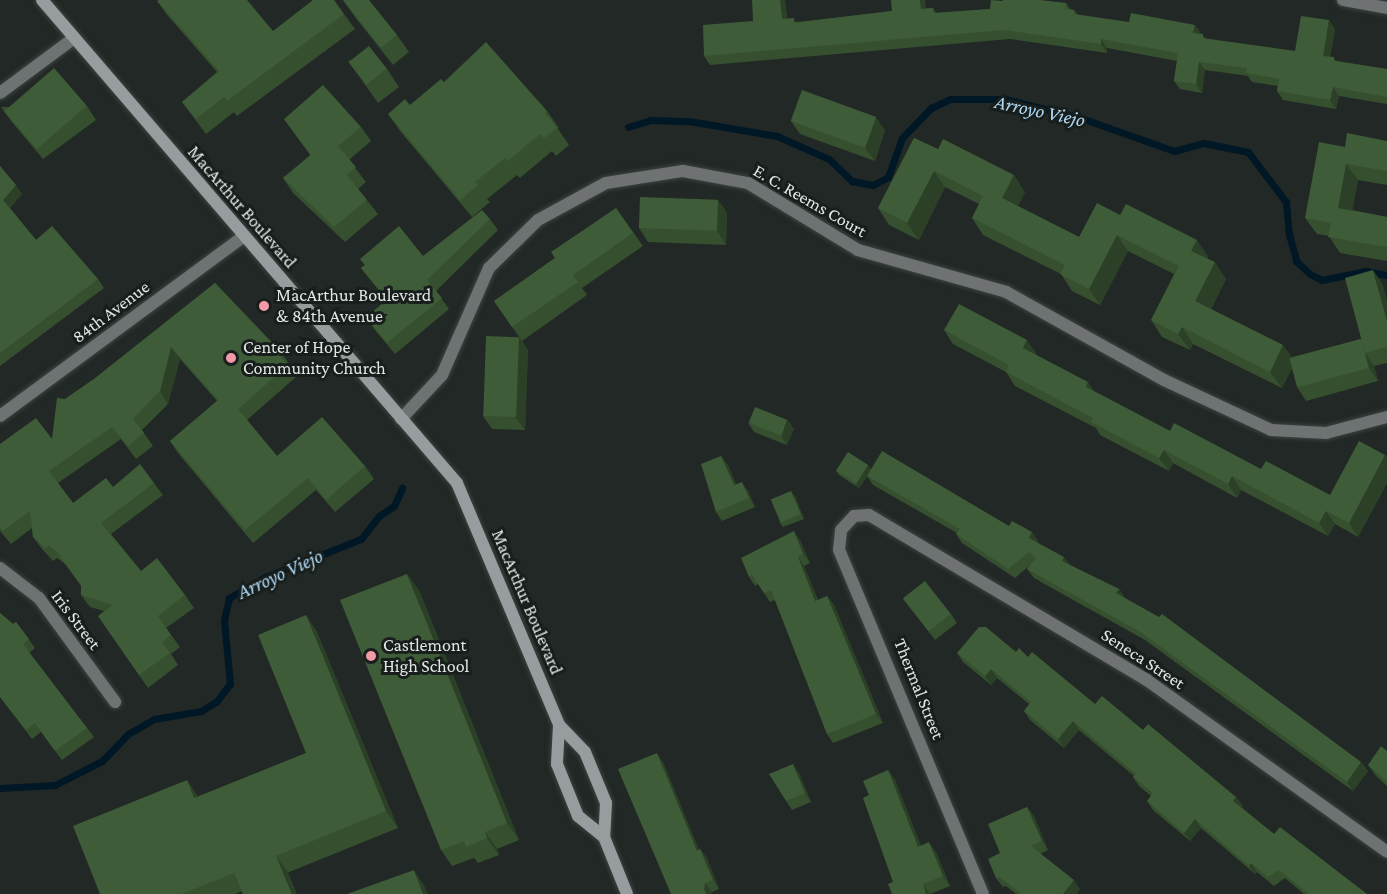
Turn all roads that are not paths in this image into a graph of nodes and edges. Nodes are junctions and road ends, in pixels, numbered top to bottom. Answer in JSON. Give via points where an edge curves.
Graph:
{"nodes":[{"id":1,"x":42,"y":0,"type":"edge"},
{"id":2,"x":1343,"y":0,"type":"edge"},
{"id":3,"x":1387,"y":8,"type":"edge"},
{"id":4,"x":74,"y":38,"type":"junction"},
{"id":5,"x":0,"y":93,"type":"edge"},
{"id":6,"x":244,"y":236,"type":"junction"},
{"id":7,"x":0,"y":416,"type":"edge"},
{"id":8,"x":1387,"y":417,"type":"edge"},
{"id":9,"x":401,"y":419,"type":"junction"},
{"id":10,"x":868,"y":515,"type":"joint"},
{"id":11,"x":0,"y":568,"type":"edge"},
{"id":12,"x":115,"y":702,"type":"dead end"},
{"id":13,"x":559,"y":725,"type":"junction"},
{"id":14,"x":604,"y":837,"type":"junction"},
{"id":15,"x":1387,"y":852,"type":"edge"},
{"id":16,"x":627,"y":894,"type":"edge"},
{"id":17,"x":983,"y":894,"type":"edge"}],
"edges":[{"from":1,"to":4,"type":"main road","name":"MacArthur Boulevard"},
{"from":2,"to":3,"type":"street"},
{"from":4,"to":5,"type":"street"},
{"from":4,"to":6,"type":"main road","name":"MacArthur Boulevard"},
{"from":6,"to":7,"type":"street","name":"84th Avenue"},
{"from":6,"to":9,"type":"main road","name":"MacArthur Boulevard"},
{"from":8,"to":9,"type":"street","name":"E. C. Reems Court","via":[[1326,433],[1271,430],[1164,380],[1006,292],[858,250],[748,183],[683,171],[606,183],[538,220],[489,268],[442,375]]},
{"from":9,"to":13,"type":"main road","name":"MacArthur Boulevard","via":[[457,483]]},
{"from":10,"to":15,"type":"street","name":"Seneca Street","via":[[1147,680]]},
{"from":10,"to":17,"type":"street","name":"Thermal Street","via":[[854,516],[846,522],[839,550]]},
{"from":11,"to":12,"type":"street","name":"Iris Street","via":[[39,598]]},
{"from":13,"to":14,"type":"main road","name":"MacArthur Boulevard","via":[[585,752],[603,795]]},
{"from":13,"to":14,"type":"main road","name":"MacArthur Boulevard","via":[[557,764],[579,816]]},
{"from":14,"to":16,"type":"main road","name":"MacArthur Boulevard"}]}
